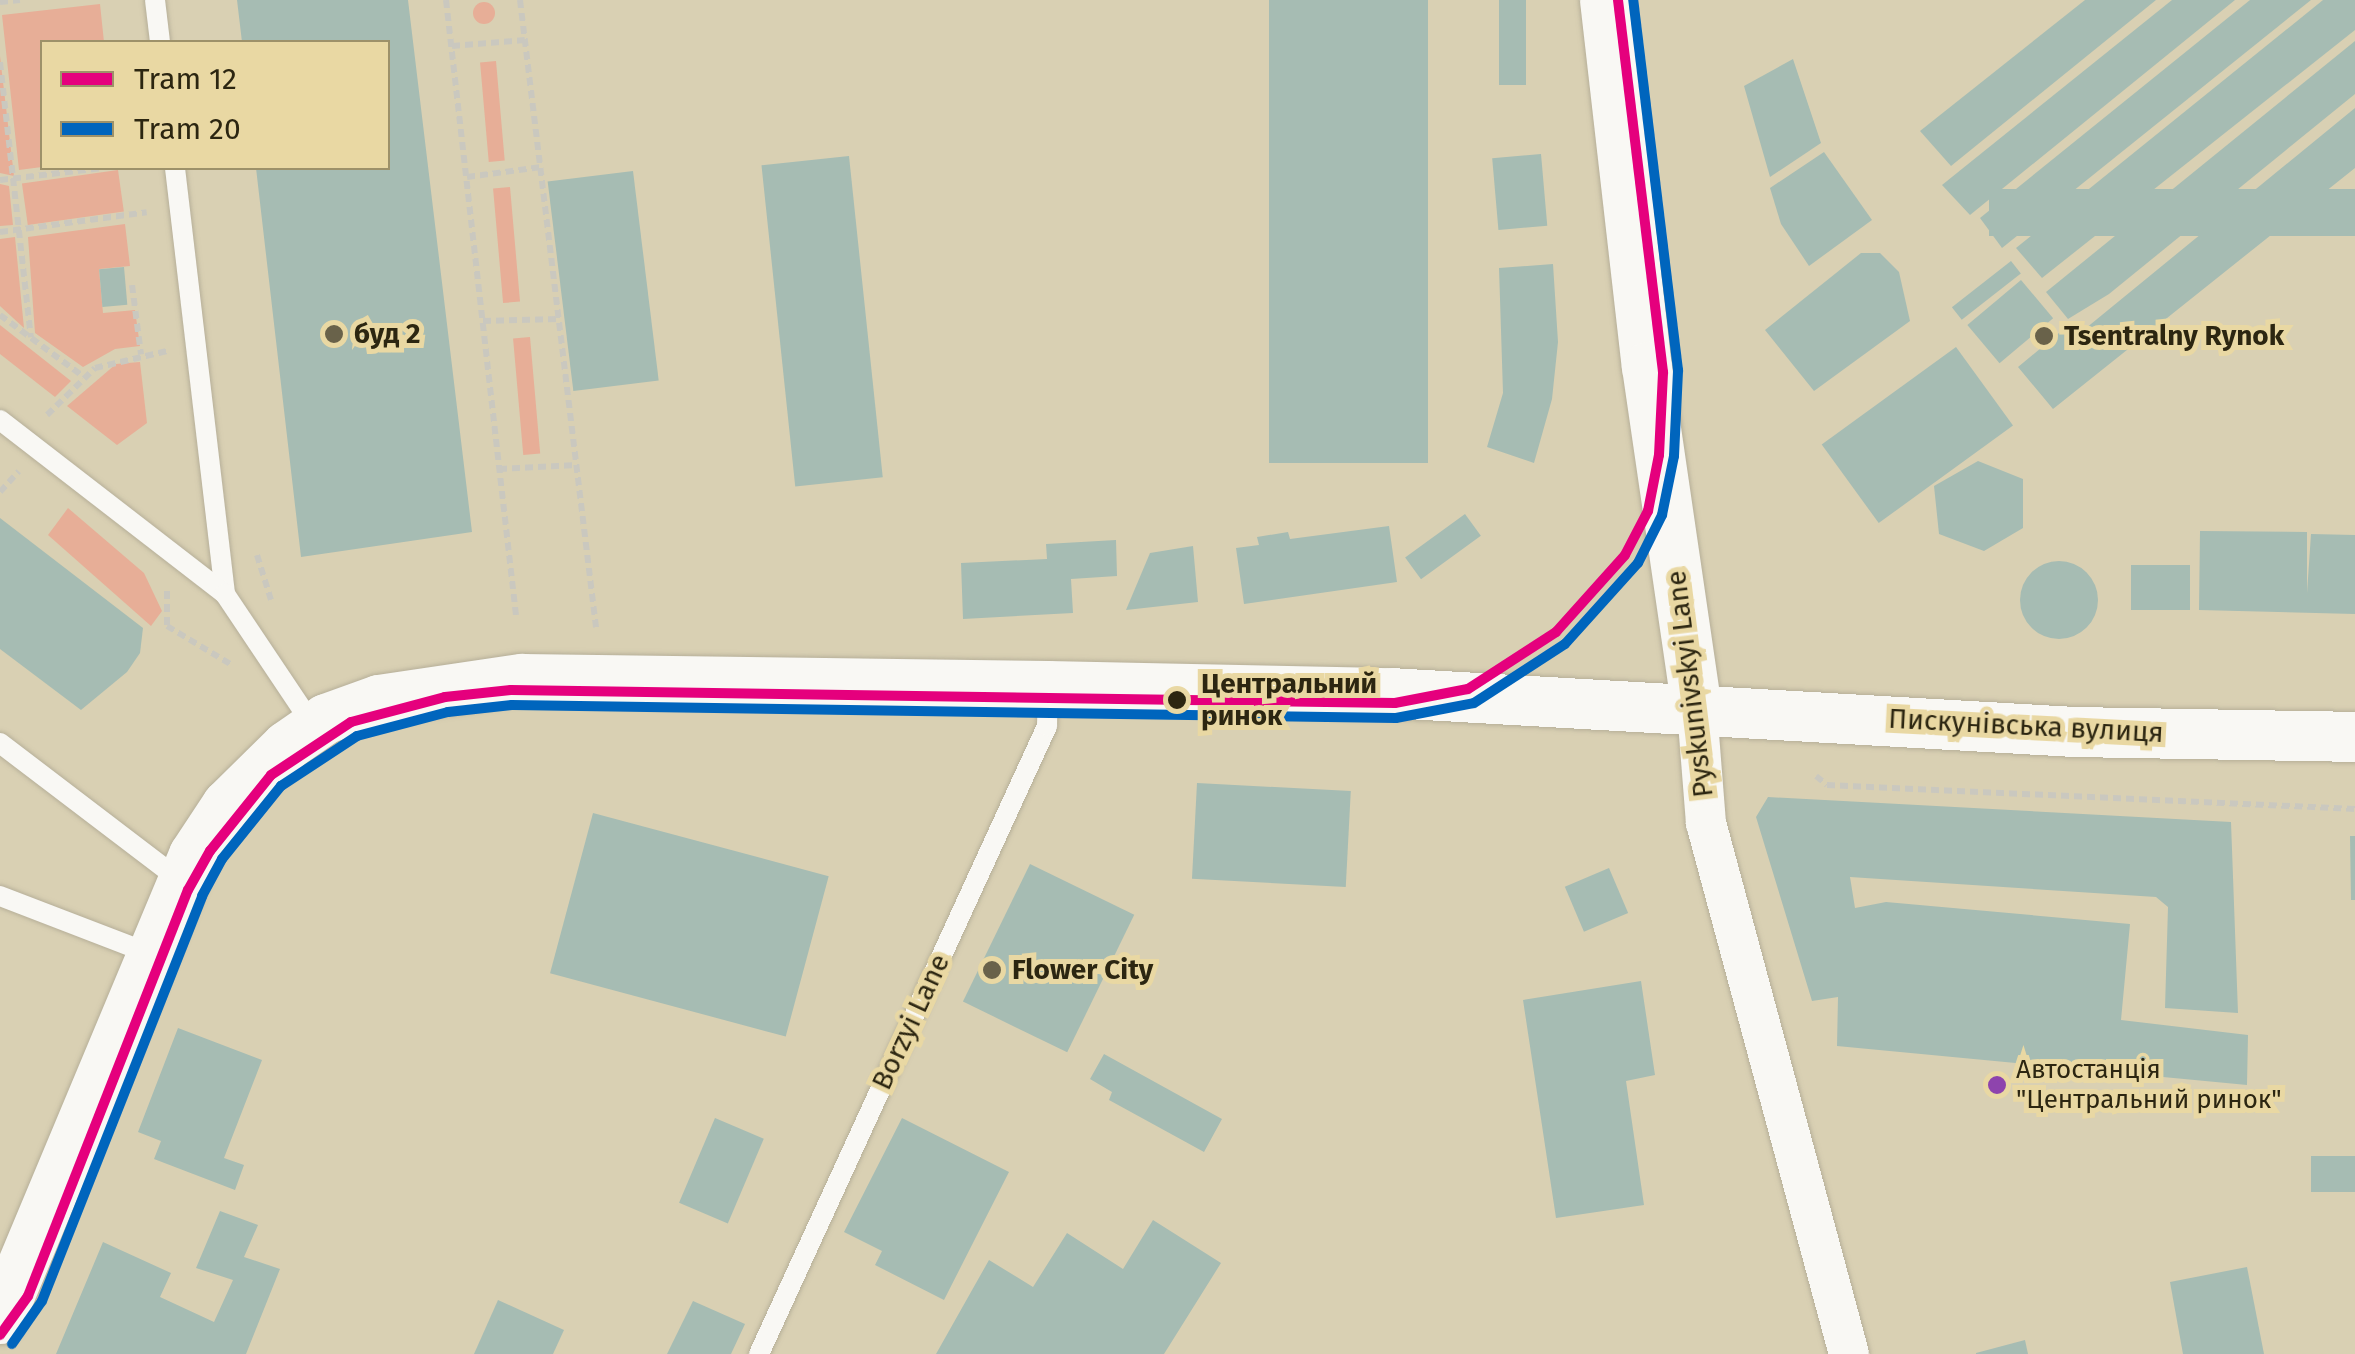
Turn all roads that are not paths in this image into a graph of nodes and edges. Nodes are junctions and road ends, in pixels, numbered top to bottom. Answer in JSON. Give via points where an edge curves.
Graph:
{"nodes":[{"id":1,"x":155,"y":0,"type":"edge"},
{"id":2,"x":1606,"y":0,"type":"edge"},
{"id":3,"x":160,"y":40,"type":"edge"},
{"id":4,"x":174,"y":170,"type":"edge"},
{"id":5,"x":0,"y":420,"type":"edge"},
{"id":6,"x":225,"y":594,"type":"junction"},
{"id":7,"x":1048,"y":686,"type":"junction"},
{"id":8,"x":1697,"y":709,"type":"junction"},
{"id":9,"x":314,"y":727,"type":"junction"},
{"id":10,"x":2355,"y":737,"type":"edge"},
{"id":11,"x":0,"y":743,"type":"edge"},
{"id":12,"x":181,"y":881,"type":"junction"},
{"id":13,"x":0,"y":896,"type":"edge"},
{"id":14,"x":151,"y":954,"type":"junction"},
{"id":15,"x":0,"y":1319,"type":"edge"},
{"id":16,"x":759,"y":1354,"type":"edge"},
{"id":17,"x":1849,"y":1354,"type":"edge"}],
"edges":[{"from":1,"to":3,"type":"lane"},
{"from":2,"to":8,"type":"street","name":"Pyskunivskyi Lane","via":[[1646,367]]},
{"from":4,"to":6,"type":"lane"},
{"from":5,"to":6,"type":"lane"},
{"from":6,"to":9,"type":"lane"},
{"from":7,"to":8,"type":"street","name":"Пискунівська вулиця","via":[[1390,693]]},
{"from":7,"to":9,"type":"street","name":"Пискунівська вулиця","via":[[522,679],[379,700]]},
{"from":7,"to":16,"type":"lane","name":"Borzyi Lane","via":[[1047,726]]},
{"from":8,"to":10,"type":"street","name":"Пискунівська вулиця","via":[[2074,732]]},
{"from":8,"to":17,"type":"street","name":"Pyskunivskyi Lane","via":[[1706,823]]},
{"from":9,"to":12,"type":"street","name":"Пискунівська вулиця","via":[[266,763],[227,805]]},
{"from":11,"to":12,"type":"lane"},
{"from":12,"to":14,"type":"street","name":"Пискунівська вулиця"},
{"from":13,"to":14,"type":"lane"},
{"from":14,"to":15,"type":"street","name":"Пискунівська вулиця"}]}
